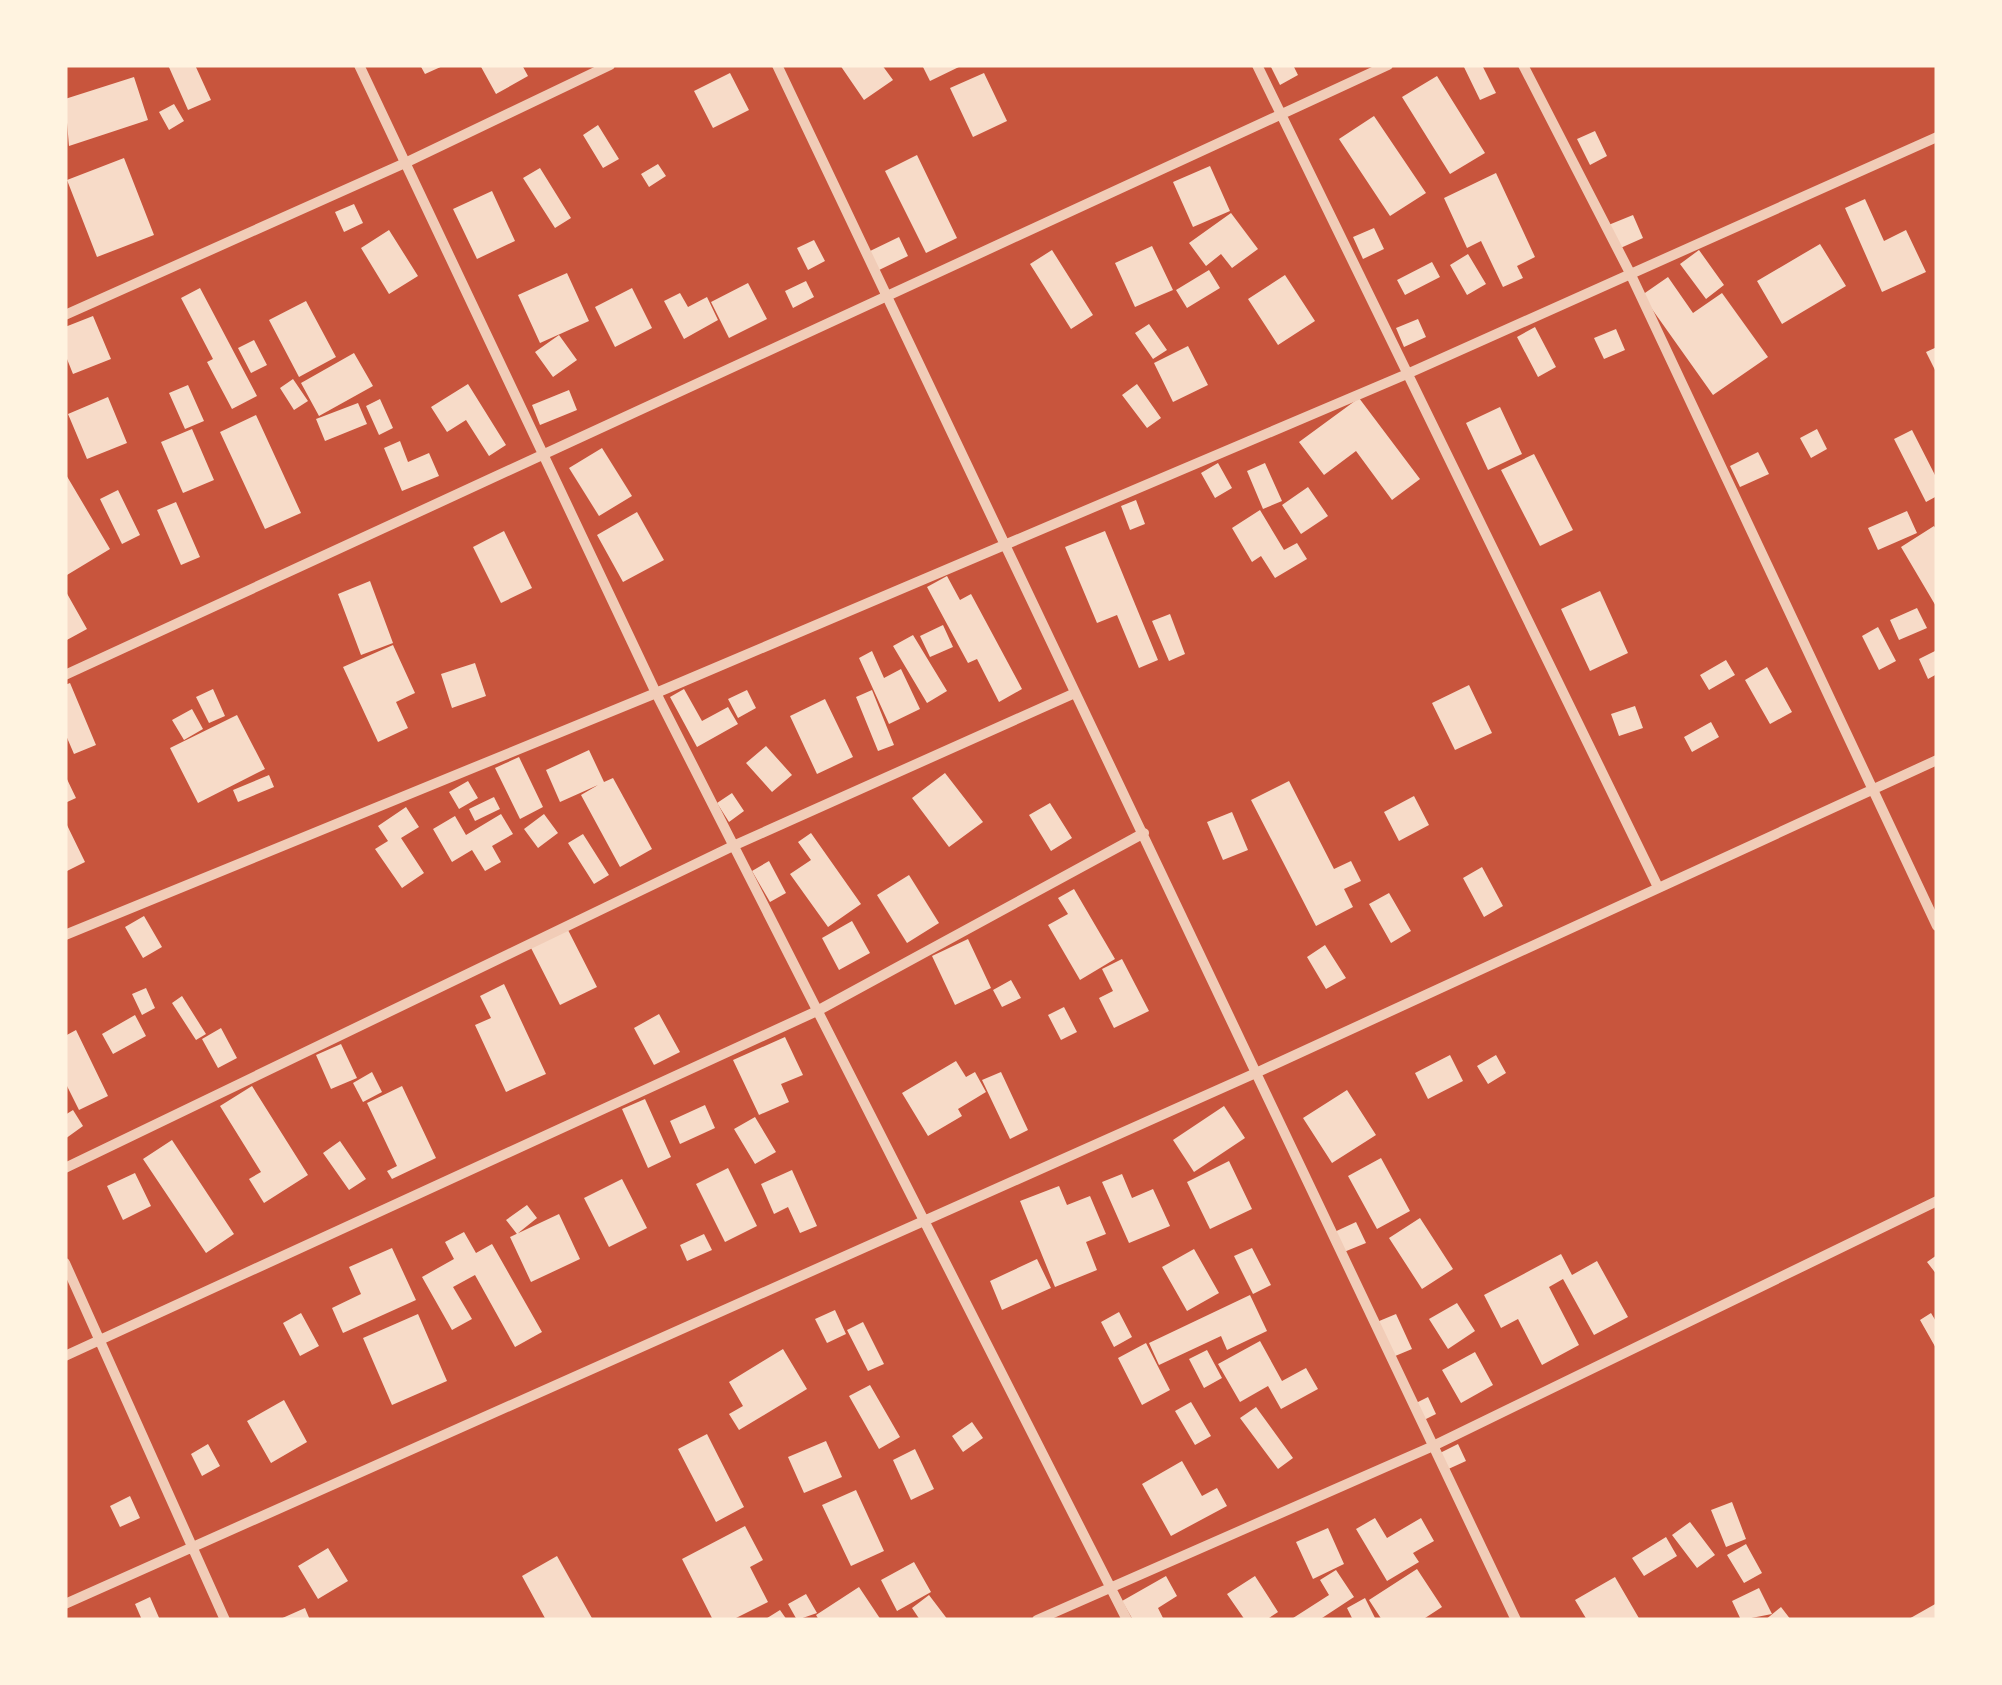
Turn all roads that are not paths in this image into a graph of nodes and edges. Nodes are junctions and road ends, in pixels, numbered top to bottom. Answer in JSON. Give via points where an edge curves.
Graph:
{"nodes":[{"id":1,"x":359,"y":65,"type":"edge"},
{"id":2,"x":610,"y":65,"type":"edge"},
{"id":3,"x":777,"y":65,"type":"edge"},
{"id":4,"x":1258,"y":65,"type":"edge"},
{"id":5,"x":1388,"y":65,"type":"edge"},
{"id":6,"x":1522,"y":65,"type":"edge"},
{"id":7,"x":1281,"y":116,"type":"junction"},
{"id":8,"x":1937,"y":137,"type":"edge"},
{"id":9,"x":405,"y":163,"type":"junction"},
{"id":10,"x":1630,"y":272,"type":"junction"},
{"id":11,"x":887,"y":296,"type":"junction"},
{"id":12,"x":65,"y":315,"type":"edge"},
{"id":13,"x":1407,"y":374,"type":"junction"},
{"id":14,"x":540,"y":456,"type":"junction"},
{"id":15,"x":1006,"y":542,"type":"junction"},
{"id":16,"x":65,"y":674,"type":"edge"},
{"id":17,"x":656,"y":693,"type":"junction"},
{"id":18,"x":1074,"y":693,"type":"junction"},
{"id":19,"x":1937,"y":760,"type":"edge"},
{"id":20,"x":1874,"y":792,"type":"junction"},
{"id":21,"x":1144,"y":832,"type":"junction"},
{"id":22,"x":734,"y":846,"type":"junction"},
{"id":23,"x":1656,"y":886,"type":"junction"},
{"id":24,"x":1937,"y":926,"type":"edge"},
{"id":25,"x":65,"y":934,"type":"edge"},
{"id":26,"x":816,"y":1011,"type":"junction"},
{"id":27,"x":1258,"y":1072,"type":"junction"},
{"id":28,"x":65,"y":1168,"type":"edge"},
{"id":29,"x":1937,"y":1202,"type":"edge"},
{"id":30,"x":923,"y":1223,"type":"junction"},
{"id":31,"x":65,"y":1262,"type":"edge"},
{"id":32,"x":101,"y":1340,"type":"junction"},
{"id":33,"x":65,"y":1356,"type":"edge"},
{"id":34,"x":1431,"y":1447,"type":"junction"},
{"id":35,"x":191,"y":1544,"type":"junction"},
{"id":36,"x":1111,"y":1586,"type":"junction"},
{"id":37,"x":65,"y":1604,"type":"edge"},
{"id":38,"x":226,"y":1620,"type":"edge"},
{"id":39,"x":1037,"y":1620,"type":"edge"},
{"id":40,"x":1127,"y":1620,"type":"edge"},
{"id":41,"x":1516,"y":1620,"type":"edge"}],
"edges":[{"from":1,"to":9,"type":"street"},
{"from":2,"to":9,"type":"street"},
{"from":3,"to":11,"type":"street"},
{"from":4,"to":7,"type":"street"},
{"from":5,"to":7,"type":"street"},
{"from":6,"to":10,"type":"street"},
{"from":7,"to":11,"type":"street"},
{"from":7,"to":13,"type":"street"},
{"from":8,"to":10,"type":"street"},
{"from":9,"to":12,"type":"street"},
{"from":9,"to":14,"type":"street"},
{"from":10,"to":13,"type":"street"},
{"from":10,"to":20,"type":"street"},
{"from":11,"to":14,"type":"street"},
{"from":11,"to":15,"type":"street"},
{"from":13,"to":15,"type":"street"},
{"from":13,"to":23,"type":"street"},
{"from":14,"to":16,"type":"street"},
{"from":14,"to":17,"type":"street"},
{"from":15,"to":17,"type":"street"},
{"from":15,"to":18,"type":"street"},
{"from":17,"to":22,"type":"street"},
{"from":17,"to":25,"type":"street"},
{"from":18,"to":21,"type":"street"},
{"from":18,"to":22,"type":"street"},
{"from":19,"to":20,"type":"street"},
{"from":20,"to":23,"type":"street"},
{"from":20,"to":24,"type":"street"},
{"from":21,"to":26,"type":"street"},
{"from":21,"to":27,"type":"street"},
{"from":22,"to":26,"type":"street"},
{"from":22,"to":28,"type":"street"},
{"from":23,"to":27,"type":"street"},
{"from":26,"to":30,"type":"street"},
{"from":26,"to":32,"type":"street"},
{"from":27,"to":30,"type":"street"},
{"from":27,"to":34,"type":"street"},
{"from":29,"to":34,"type":"street"},
{"from":30,"to":35,"type":"street"},
{"from":30,"to":36,"type":"street"},
{"from":31,"to":32,"type":"street"},
{"from":32,"to":33,"type":"street"},
{"from":32,"to":35,"type":"street"},
{"from":34,"to":36,"type":"street"},
{"from":34,"to":41,"type":"street"},
{"from":35,"to":37,"type":"street"},
{"from":35,"to":38,"type":"street"},
{"from":36,"to":39,"type":"street"},
{"from":36,"to":40,"type":"street"}]}
